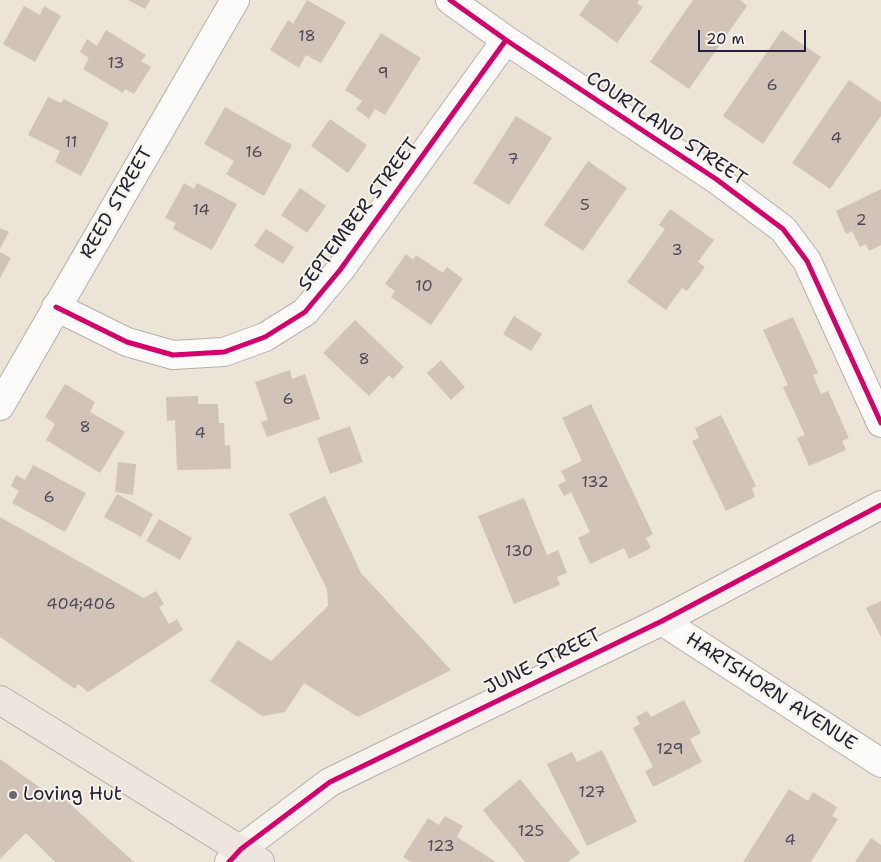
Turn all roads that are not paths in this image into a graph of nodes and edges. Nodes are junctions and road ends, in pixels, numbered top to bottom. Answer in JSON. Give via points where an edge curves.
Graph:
{"nodes":[{"id":1,"x":235,"y":0,"type":"edge"},
{"id":2,"x":450,"y":0,"type":"edge"},
{"id":3,"x":506,"y":40,"type":"junction"},
{"id":4,"x":56,"y":307,"type":"junction"},
{"id":5,"x":0,"y":406,"type":"edge"},
{"id":6,"x":881,"y":423,"type":"edge"},
{"id":7,"x":881,"y":505,"type":"edge"},
{"id":8,"x":662,"y":621,"type":"junction"},
{"id":9,"x":0,"y":700,"type":"edge"},
{"id":10,"x":881,"y":763,"type":"edge"},
{"id":11,"x":243,"y":858,"type":"edge"}],
"edges":[{"from":1,"to":4,"type":"street","name":"REED STREET"},
{"from":2,"to":3,"type":"street","name":"COURTLAND STREET"},
{"from":3,"to":4,"type":"street","name":"SEPTEMBER STREET","via":[[340,270],[305,312],[265,337],[224,352],[173,355],[126,342]]},
{"from":3,"to":6,"type":"street","name":"COURTLAND STREET","via":[[716,179],[783,229],[807,261]]},
{"from":4,"to":5,"type":"street","name":"REED STREET"},
{"from":7,"to":8,"type":"street","name":"JUNE STREET"},
{"from":8,"to":10,"type":"street","name":"HARTSHORN AVENUE"},
{"from":8,"to":11,"type":"street","name":"JUNE STREET","via":[[330,782]]},
{"from":9,"to":11,"type":"main road"}]}
